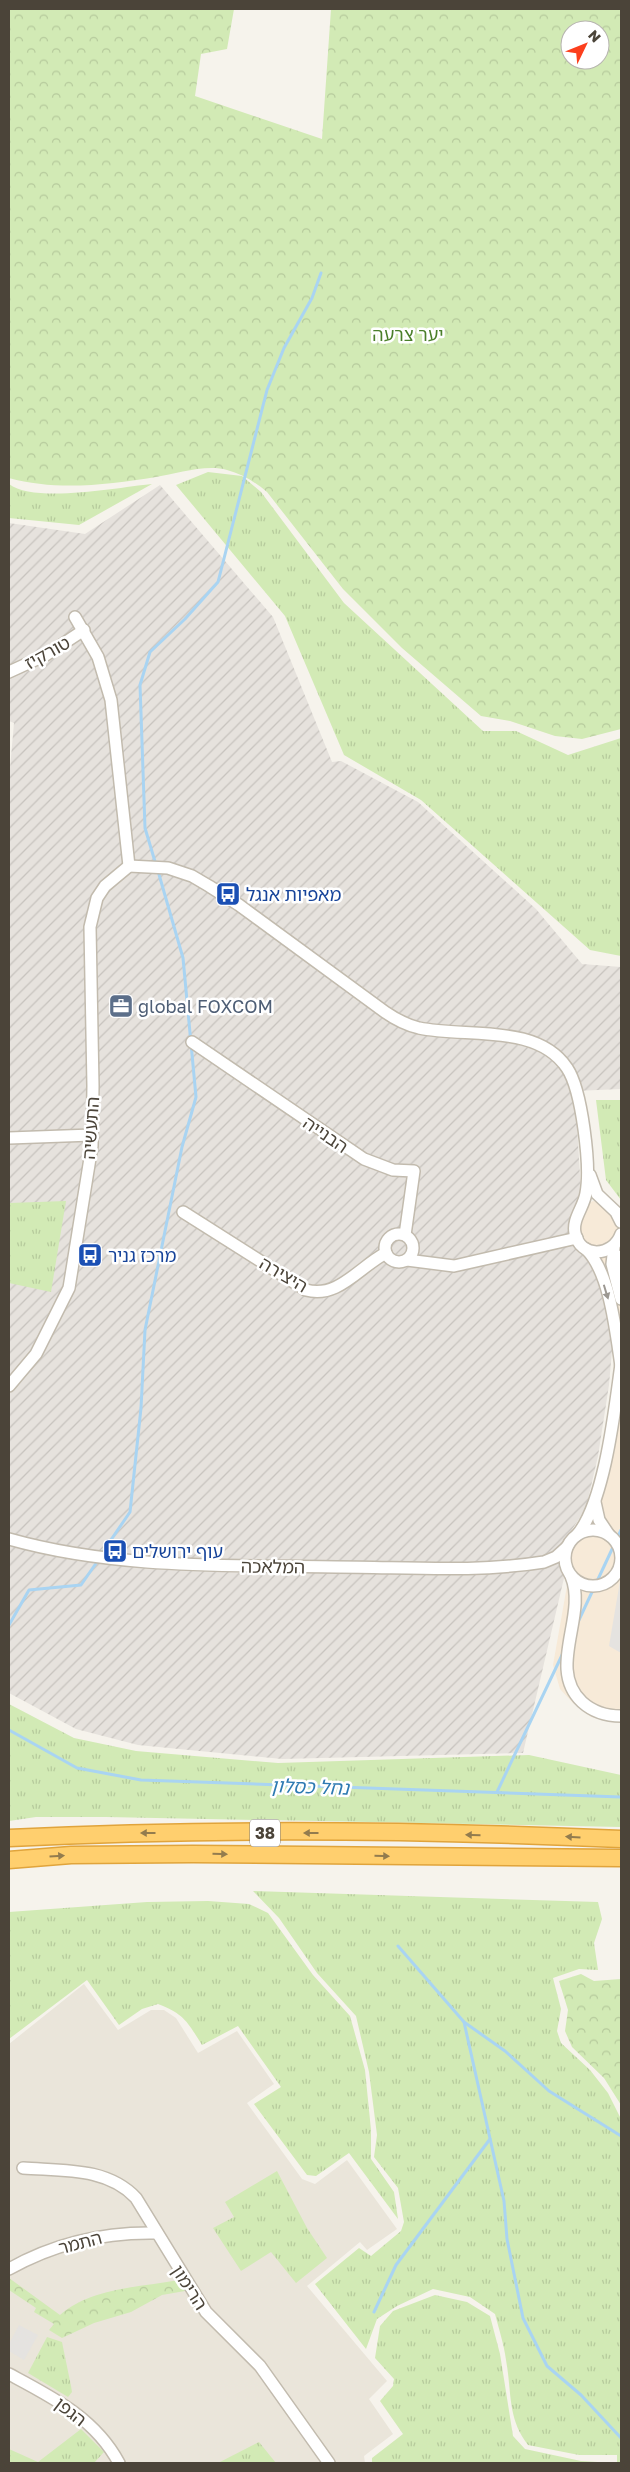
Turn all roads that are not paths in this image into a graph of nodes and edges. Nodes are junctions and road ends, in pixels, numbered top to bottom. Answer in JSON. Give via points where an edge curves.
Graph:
{"nodes":[{"id":1,"x":75,"y":617,"type":"dead end"},
{"id":2,"x":84,"y":630,"type":"junction"},
{"id":3,"x":9,"y":672,"type":"edge"},
{"id":4,"x":129,"y":866,"type":"junction"},
{"id":5,"x":192,"y":1042,"type":"dead end"},
{"id":6,"x":92,"y":1135,"type":"junction"},
{"id":7,"x":9,"y":1138,"type":"edge"},
{"id":8,"x":588,"y":1171,"type":"junction"},
{"id":9,"x":610,"y":1208,"type":"junction"},
{"id":10,"x":183,"y":1212,"type":"dead end"},
{"id":11,"x":579,"y":1214,"type":"junction"},
{"id":12,"x":621,"y":1222,"type":"edge"},
{"id":13,"x":405,"y":1234,"type":"junction"},
{"id":14,"x":621,"y":1234,"type":"edge"},
{"id":15,"x":577,"y":1238,"type":"junction"},
{"id":16,"x":616,"y":1246,"type":"edge"},
{"id":17,"x":586,"y":1249,"type":"junction"},
{"id":18,"x":386,"y":1253,"type":"junction"},
{"id":19,"x":621,"y":1256,"type":"edge"},
{"id":20,"x":406,"y":1260,"type":"junction"},
{"id":21,"x":616,"y":1278,"type":"junction"},
{"id":22,"x":621,"y":1300,"type":"edge"},
{"id":23,"x":621,"y":1365,"type":"edge"},
{"id":24,"x":9,"y":1386,"type":"edge"},
{"id":25,"x":595,"y":1499,"type":"junction"},
{"id":26,"x":577,"y":1535,"type":"junction"},
{"id":27,"x":610,"y":1536,"type":"junction"},
{"id":28,"x":9,"y":1539,"type":"edge"},
{"id":29,"x":567,"y":1547,"type":"junction"},
{"id":30,"x":539,"y":1563,"type":"junction"},
{"id":31,"x":570,"y":1574,"type":"junction"},
{"id":32,"x":600,"y":1585,"type":"junction"},
{"id":33,"x":575,"y":1611,"type":"junction"},
{"id":34,"x":621,"y":1716,"type":"edge"},
{"id":35,"x":9,"y":1838,"type":"edge"},
{"id":36,"x":621,"y":1839,"type":"edge"},
{"id":37,"x":440,"y":1856,"type":"junction"},
{"id":38,"x":621,"y":1858,"type":"edge"},
{"id":39,"x":9,"y":1860,"type":"edge"},
{"id":40,"x":621,"y":1869,"type":"edge"},
{"id":41,"x":23,"y":2168,"type":"dead end"},
{"id":42,"x":156,"y":2233,"type":"junction"},
{"id":43,"x":9,"y":2269,"type":"edge"},
{"id":44,"x":9,"y":2374,"type":"edge"},
{"id":45,"x":119,"y":2463,"type":"edge"},
{"id":46,"x":329,"y":2463,"type":"edge"}],
"edges":[{"from":1,"to":2,"type":"street"},
{"from":2,"to":3,"type":"street","name":"טורקיז","via":[[46,655]]},
{"from":2,"to":4,"type":"street","via":[[100,662],[111,700]]},
{"from":4,"to":6,"type":"street","name":"התעשיה","via":[[105,886],[95,904],[90,927]]},
{"from":4,"to":8,"type":"street","via":[[168,868],[192,876],[239,904],[402,1022],[437,1031],[522,1038],[548,1049],[568,1068],[578,1092]]},
{"from":5,"to":13,"type":"street","name":"הבנייה","via":[[364,1159],[393,1170],[414,1171]]},
{"from":6,"to":7,"type":"street"},
{"from":6,"to":24,"type":"street","name":"התעשיה","via":[[70,1288],[36,1354]]},
{"from":8,"to":9,"type":"street","via":[[597,1194]]},
{"from":8,"to":11,"type":"street","via":[[586,1193]]},
{"from":9,"to":11,"type":"street","via":[[595,1205]]},
{"from":9,"to":12,"type":"street"},
{"from":10,"to":18,"type":"street","name":"היצירה","via":[[314,1292],[322,1293],[339,1286]]},
{"from":11,"to":15,"type":"street","via":[[575,1224]]},
{"from":13,"to":18,"type":"street","via":[[398,1233],[388,1239]]},
{"from":13,"to":20,"type":"street","via":[[414,1247]]},
{"from":14,"to":16,"type":"street"},
{"from":15,"to":17,"type":"street"},
{"from":15,"to":20,"type":"street","via":[[454,1266]]},
{"from":16,"to":17,"type":"street","via":[[598,1252]]},
{"from":16,"to":21,"type":"street","via":[[612,1259]]},
{"from":17,"to":23,"type":"street","one_way":true,"via":[[596,1263],[607,1296]]},
{"from":18,"to":20,"type":"street","via":[[396,1262]]},
{"from":19,"to":21,"type":"street","via":[[616,1265]]},
{"from":21,"to":22,"type":"street"},
{"from":23,"to":25,"type":"street","via":[[612,1428]]},
{"from":25,"to":26,"type":"street"},
{"from":25,"to":27,"type":"street","via":[[599,1520]]},
{"from":26,"to":27,"type":"street","via":[[594,1530]]},
{"from":26,"to":29,"type":"street"},
{"from":27,"to":32,"type":"street","via":[[618,1546],[620,1564],[612,1578]]},
{"from":28,"to":30,"type":"street","name":"המלאכה","via":[[84,1554],[187,1564],[464,1569]]},
{"from":29,"to":30,"type":"street","name":"המלאכה","via":[[553,1559]]},
{"from":29,"to":31,"type":"street","via":[[565,1562]]},
{"from":30,"to":31,"type":"street","name":"המלאכה","via":[[560,1567]]},
{"from":31,"to":32,"type":"street","via":[[585,1585]]},
{"from":31,"to":33,"type":"street","via":[[576,1592]]},
{"from":32,"to":33,"type":"street","via":[[585,1595]]},
{"from":33,"to":34,"type":"street","via":[[567,1665],[570,1683],[579,1699],[594,1710]]},
{"from":36,"to":35,"type":"highway","number":"38","one_way":true,"via":[[330,1833],[115,1833]]},
{"from":37,"to":38,"type":"highway","number":"38"},
{"from":39,"to":37,"type":"highway","number":"38","one_way":true,"via":[[71,1855]]},
{"from":37,"to":40,"type":"highway"},
{"from":41,"to":42,"type":"street","name":"הרימון","via":[[85,2173],[118,2182],[136,2198]]},
{"from":42,"to":43,"type":"street","name":"התמר","via":[[96,2236],[68,2243]]},
{"from":42,"to":46,"type":"street","name":"הרימון","via":[[206,2312],[260,2366]]},
{"from":44,"to":45,"type":"street","name":"הגפן","via":[[45,2392],[79,2415],[105,2442]]}]}
